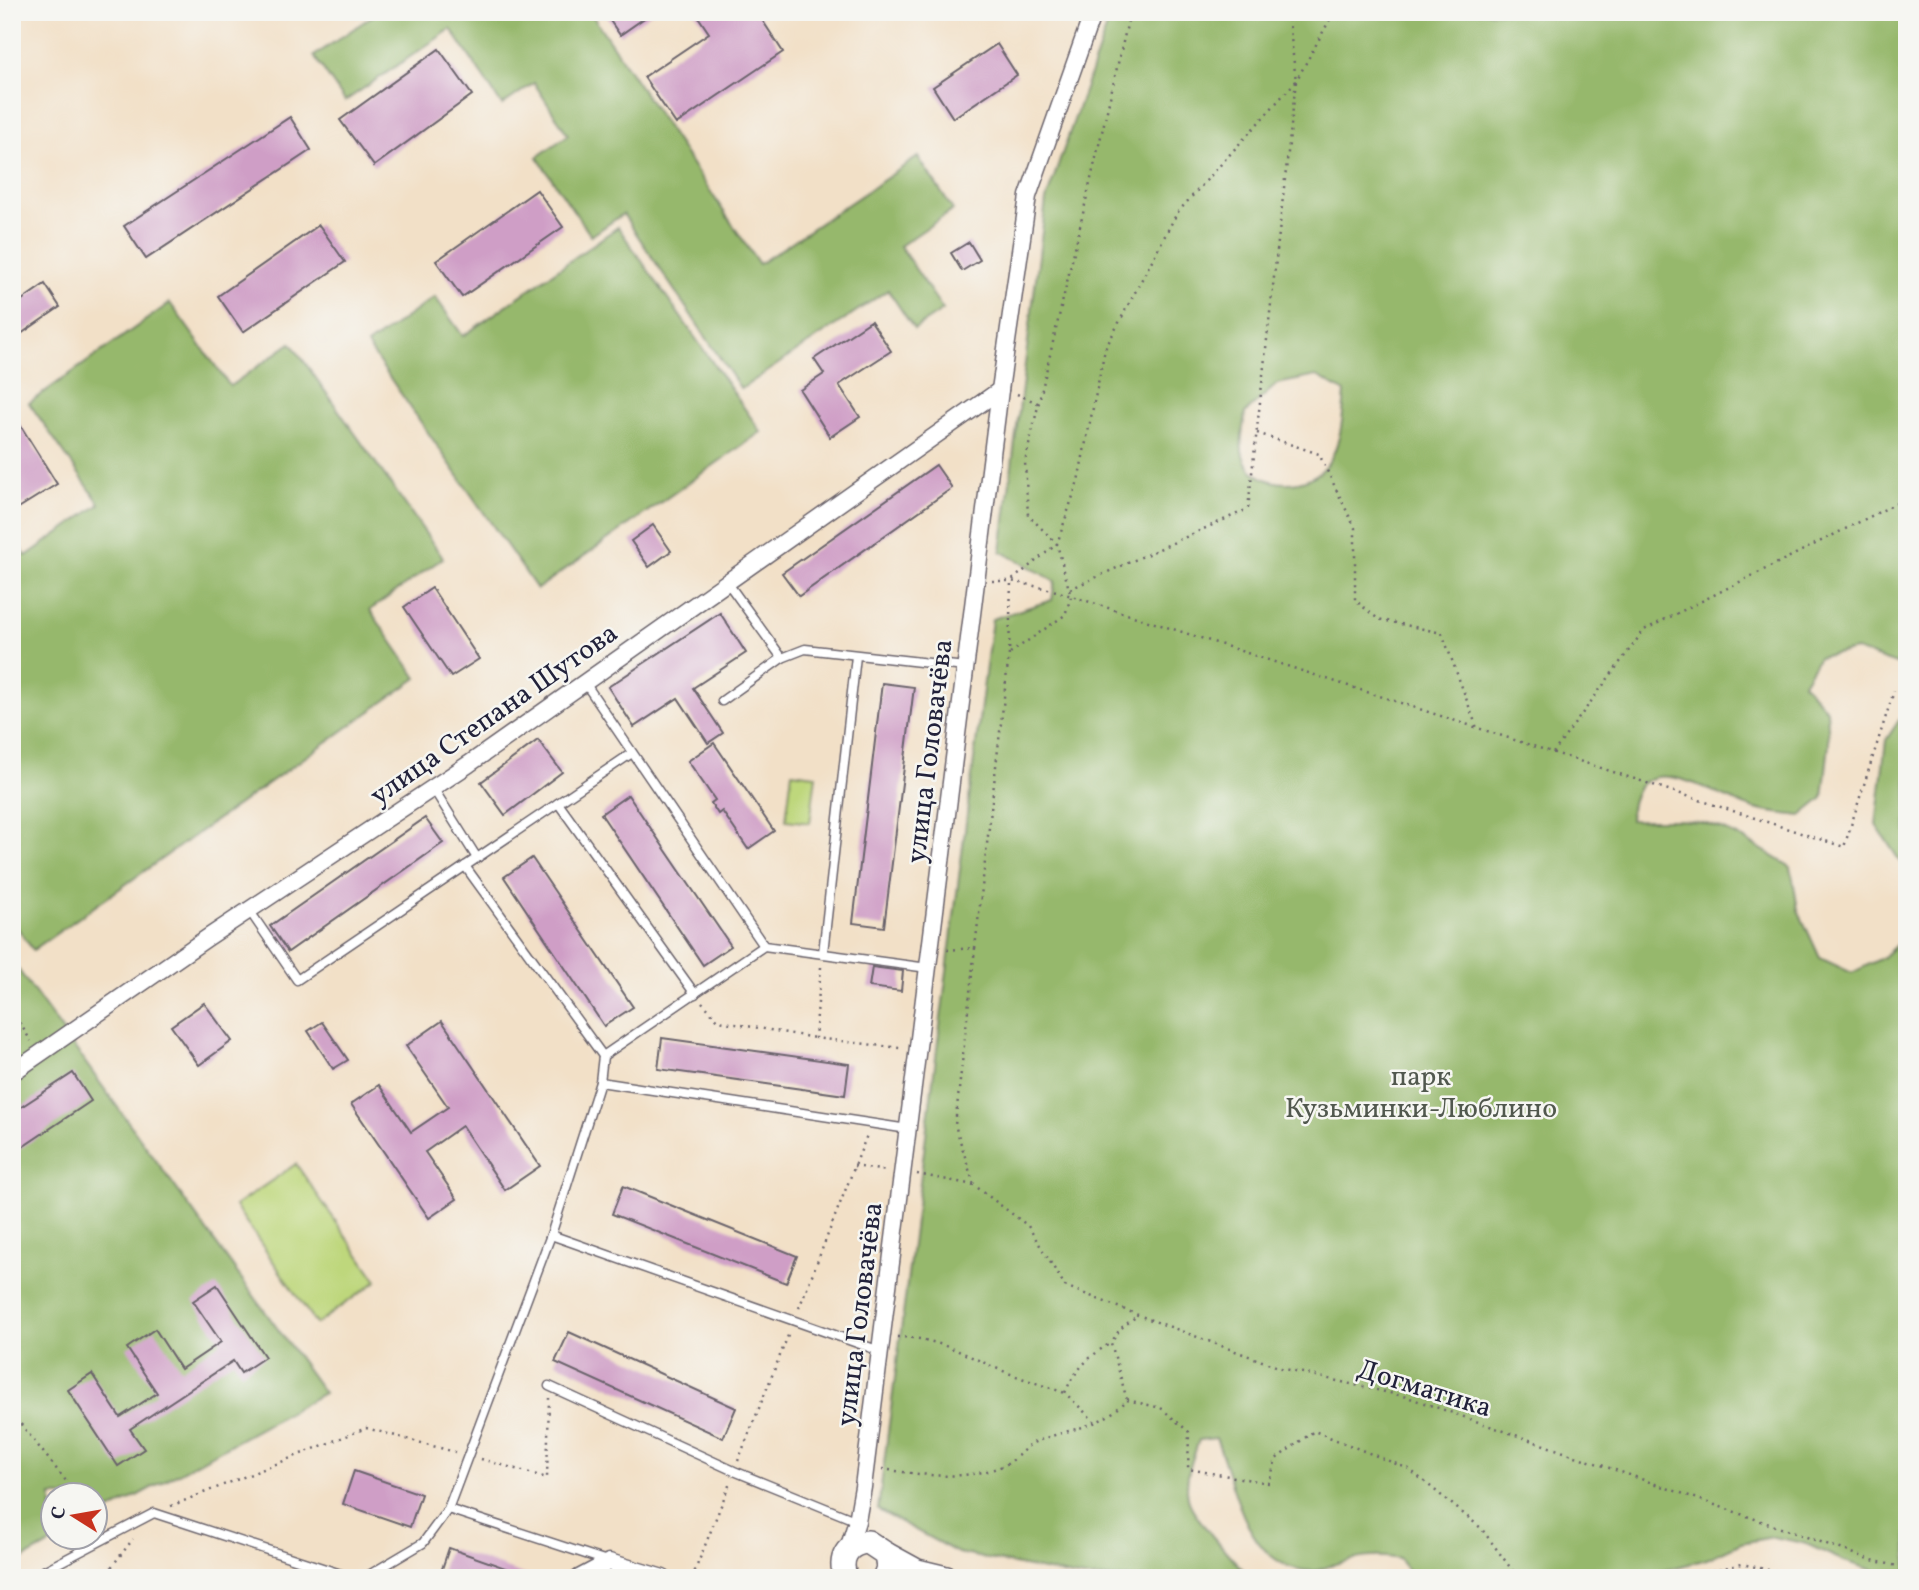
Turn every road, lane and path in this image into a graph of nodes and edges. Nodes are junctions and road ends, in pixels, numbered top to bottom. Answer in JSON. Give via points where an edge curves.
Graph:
{"nodes":[{"id":1,"x":1093,"y":12,"type":"edge"},
{"id":2,"x":1130,"y":12,"type":"edge"},
{"id":3,"x":1288,"y":12,"type":"edge"},
{"id":4,"x":1334,"y":12,"type":"edge"},
{"id":5,"x":1296,"y":81,"type":"junction"},
{"id":6,"x":1000,"y":390,"type":"junction"},
{"id":7,"x":1040,"y":404,"type":"junction"},
{"id":8,"x":1257,"y":433,"type":"junction"},
{"id":9,"x":1907,"y":498,"type":"edge"},
{"id":10,"x":1057,"y":544,"type":"junction"},
{"id":11,"x":1011,"y":580,"type":"junction"},
{"id":12,"x":976,"y":581,"type":"junction"},
{"id":13,"x":727,"y":582,"type":"junction"},
{"id":14,"x":1070,"y":589,"type":"junction"},
{"id":15,"x":1071,"y":597,"type":"junction"},
{"id":16,"x":1010,"y":654,"type":"junction"},
{"id":17,"x":856,"y":656,"type":"junction"},
{"id":18,"x":782,"y":658,"type":"junction"},
{"id":19,"x":965,"y":667,"type":"junction"},
{"id":20,"x":584,"y":682,"type":"junction"},
{"id":21,"x":1894,"y":691,"type":"dead end"},
{"id":22,"x":722,"y":701,"type":"dead end"},
{"id":23,"x":1477,"y":728,"type":"junction"},
{"id":24,"x":632,"y":753,"type":"junction"},
{"id":25,"x":1553,"y":753,"type":"junction"},
{"id":26,"x":433,"y":788,"type":"junction"},
{"id":27,"x":558,"y":803,"type":"junction"},
{"id":28,"x":477,"y":858,"type":"junction"},
{"id":29,"x":465,"y":866,"type":"junction"},
{"id":30,"x":249,"y":909,"type":"junction"},
{"id":31,"x":764,"y":946,"type":"junction"},
{"id":32,"x":930,"y":947,"type":"junction"},
{"id":33,"x":975,"y":948,"type":"junction"},
{"id":34,"x":823,"y":953,"type":"junction"},
{"id":35,"x":928,"y":968,"type":"junction"},
{"id":36,"x":695,"y":993,"type":"junction"},
{"id":37,"x":12,"y":1011,"type":"edge"},
{"id":38,"x":24,"y":1030,"type":"junction"},
{"id":39,"x":12,"y":1034,"type":"edge"},
{"id":40,"x":815,"y":1038,"type":"junction"},
{"id":41,"x":918,"y":1050,"type":"junction"},
{"id":42,"x":39,"y":1052,"type":"junction"},
{"id":43,"x":603,"y":1056,"type":"junction"},
{"id":44,"x":12,"y":1073,"type":"edge"},
{"id":45,"x":600,"y":1082,"type":"junction"},
{"id":46,"x":871,"y":1124,"type":"junction"},
{"id":47,"x":908,"y":1129,"type":"junction"},
{"id":48,"x":854,"y":1166,"type":"junction"},
{"id":49,"x":896,"y":1172,"type":"junction"},
{"id":50,"x":974,"y":1185,"type":"junction"},
{"id":51,"x":551,"y":1235,"type":"junction"},
{"id":52,"x":1138,"y":1315,"type":"junction"},
{"id":53,"x":794,"y":1321,"type":"junction"},
{"id":54,"x":1111,"y":1343,"type":"junction"},
{"id":55,"x":881,"y":1344,"type":"junction"},
{"id":56,"x":549,"y":1386,"type":"joint"},
{"id":57,"x":1065,"y":1393,"type":"junction"},
{"id":58,"x":1127,"y":1400,"type":"junction"},
{"id":59,"x":12,"y":1413,"type":"edge"},
{"id":60,"x":1096,"y":1423,"type":"junction"},
{"id":61,"x":468,"y":1456,"type":"junction"},
{"id":62,"x":865,"y":1470,"type":"junction"},
{"id":63,"x":734,"y":1471,"type":"junction"},
{"id":64,"x":67,"y":1482,"type":"edge"},
{"id":65,"x":448,"y":1510,"type":"junction"},
{"id":66,"x":154,"y":1513,"type":"junction"},
{"id":67,"x":859,"y":1514,"type":"junction"},
{"id":68,"x":883,"y":1551,"type":"junction"},
{"id":69,"x":609,"y":1562,"type":"junction"},
{"id":70,"x":1907,"y":1567,"type":"edge"},
{"id":71,"x":844,"y":1569,"type":"edge"},
{"id":72,"x":938,"y":1576,"type":"edge"},
{"id":73,"x":30,"y":1578,"type":"edge"},
{"id":74,"x":103,"y":1578,"type":"edge"},
{"id":75,"x":353,"y":1578,"type":"edge"},
{"id":76,"x":364,"y":1578,"type":"edge"},
{"id":77,"x":579,"y":1578,"type":"edge"},
{"id":78,"x":663,"y":1578,"type":"edge"},
{"id":79,"x":692,"y":1578,"type":"edge"},
{"id":80,"x":884,"y":1578,"type":"edge"},
{"id":81,"x":898,"y":1578,"type":"edge"},
{"id":82,"x":1518,"y":1578,"type":"edge"},
{"id":83,"x":1678,"y":1578,"type":"edge"},
{"id":84,"x":1804,"y":1578,"type":"edge"}],
"edges":[{"from":1,"to":6,"type":"street","name":"улица Головачёва","via":[[1028,197]]},
{"from":2,"to":7,"type":"path"},
{"from":3,"to":5,"type":"path"},
{"from":4,"to":5,"type":"path"},
{"from":5,"to":8,"type":"path"},
{"from":5,"to":10,"type":"path","via":[[1177,213],[1105,349],[1078,481]]},
{"from":6,"to":7,"type":"path"},
{"from":6,"to":12,"type":"street","name":"улица Головачёва"},
{"from":6,"to":13,"type":"street","name":"улица Степана Шутова"},
{"from":7,"to":10,"type":"path","via":[[1025,462],[1028,515]]},
{"from":8,"to":14,"type":"path","via":[[1248,509]]},
{"from":8,"to":23,"type":"path","via":[[1319,454],[1355,528],[1355,600],[1378,619],[1442,633]]},
{"from":9,"to":25,"type":"path","via":[[1644,630]]},
{"from":10,"to":11,"type":"path"},
{"from":10,"to":14,"type":"path"},
{"from":11,"to":12,"type":"path"},
{"from":11,"to":15,"type":"path"},
{"from":11,"to":16,"type":"path"},
{"from":12,"to":19,"type":"street","name":"улица Головачёва"},
{"from":13,"to":18,"type":"lane"},
{"from":13,"to":20,"type":"street","name":"улица Степана Шутова"},
{"from":14,"to":15,"type":"path"},
{"from":15,"to":16,"type":"path","via":[[1065,615]]},
{"from":15,"to":23,"type":"path"},
{"from":16,"to":33,"type":"path"},
{"from":17,"to":18,"type":"lane","via":[[804,649]]},
{"from":17,"to":19,"type":"lane"},
{"from":17,"to":34,"type":"lane"},
{"from":18,"to":22,"type":"lane"},
{"from":19,"to":32,"type":"street","name":"улица Головачёва"},
{"from":20,"to":24,"type":"lane"},
{"from":20,"to":26,"type":"street","name":"улица Степана Шутова"},
{"from":21,"to":25,"type":"path","via":[[1844,847]]},
{"from":23,"to":25,"type":"path"},
{"from":24,"to":27,"type":"lane"},
{"from":24,"to":31,"type":"lane"},
{"from":26,"to":28,"type":"lane"},
{"from":26,"to":30,"type":"street","name":"улица Степана Шутова"},
{"from":27,"to":28,"type":"lane"},
{"from":27,"to":36,"type":"lane"},
{"from":28,"to":29,"type":"lane"},
{"from":29,"to":30,"type":"lane","via":[[297,980]]},
{"from":29,"to":43,"type":"lane"},
{"from":30,"to":42,"type":"street","name":"улица Степана Шутова"},
{"from":31,"to":34,"type":"lane"},
{"from":31,"to":36,"type":"lane"},
{"from":32,"to":33,"type":"path"},
{"from":32,"to":35,"type":"street","name":"улица Головачёва"},
{"from":33,"to":50,"type":"path","via":[[955,1125]]},
{"from":34,"to":35,"type":"lane"},
{"from":34,"to":40,"type":"path"},
{"from":35,"to":41,"type":"street","name":"улица Головачёва"},
{"from":36,"to":40,"type":"path","via":[[719,1021]]},
{"from":36,"to":43,"type":"lane"},
{"from":37,"to":38,"type":"path"},
{"from":38,"to":39,"type":"path"},
{"from":38,"to":42,"type":"path"},
{"from":40,"to":41,"type":"path"},
{"from":41,"to":47,"type":"street","name":"улица Головачёва"},
{"from":42,"to":44,"type":"street","name":"улица Степана Шутова"},
{"from":43,"to":45,"type":"lane"},
{"from":45,"to":46,"type":"lane"},
{"from":45,"to":51,"type":"lane"},
{"from":46,"to":47,"type":"lane"},
{"from":46,"to":48,"type":"path"},
{"from":47,"to":49,"type":"street","name":"улица Головачёва"},
{"from":48,"to":49,"type":"path"},
{"from":48,"to":53,"type":"path"},
{"from":49,"to":50,"type":"path"},
{"from":49,"to":55,"type":"street","name":"улица Головачёва"},
{"from":50,"to":52,"type":"path","name":"Догматика","via":[[1028,1226],[1065,1286]]},
{"from":51,"to":53,"type":"lane"},
{"from":51,"to":61,"type":"lane"},
{"from":52,"to":54,"type":"path"},
{"from":52,"to":70,"type":"path","name":"Догматика","via":[[1281,1368],[1407,1397],[1875,1561]]},
{"from":53,"to":55,"type":"lane"},
{"from":53,"to":63,"type":"path"},
{"from":54,"to":57,"type":"path","via":[[1082,1365]]},
{"from":54,"to":58,"type":"path"},
{"from":55,"to":57,"type":"path","via":[[911,1337],[937,1341]]},
{"from":55,"to":62,"type":"street","name":"улица Головачёва"},
{"from":56,"to":61,"type":"path","via":[[547,1478]]},
{"from":56,"to":63,"type":"lane"},
{"from":57,"to":60,"type":"path"},
{"from":58,"to":60,"type":"path","via":[[1112,1416]]},
{"from":58,"to":82,"type":"path","via":[[1161,1408],[1189,1432],[1188,1469],[1269,1483],[1276,1459],[1314,1431],[1409,1469],[1481,1528]]},
{"from":59,"to":64,"type":"path"},
{"from":60,"to":62,"type":"path","via":[[1032,1443],[1007,1465],[958,1477]]},
{"from":61,"to":65,"type":"lane"},
{"from":61,"to":66,"type":"path","via":[[366,1428]]},
{"from":62,"to":67,"type":"street","name":"улица Головачёва"},
{"from":63,"to":67,"type":"lane"},
{"from":63,"to":79,"type":"path"},
{"from":65,"to":69,"type":"lane"},
{"from":65,"to":76,"type":"lane","via":[[423,1543]]},
{"from":66,"to":73,"type":"lane"},
{"from":66,"to":74,"type":"path"},
{"from":66,"to":75,"type":"lane"},
{"from":67,"to":68,"type":"street"},
{"from":67,"to":71,"type":"street","name":"улица Головачёва"},
{"from":68,"to":71,"type":"street","via":[[868,1542]]},
{"from":68,"to":72,"type":"street","via":[[902,1565]]},
{"from":68,"to":80,"type":"street","via":[[888,1568]]},
{"from":69,"to":77,"type":"street"},
{"from":69,"to":78,"type":"street"},
{"from":72,"to":81,"type":"street"},
{"from":83,"to":84,"type":"path","via":[[1742,1564]]}]}
